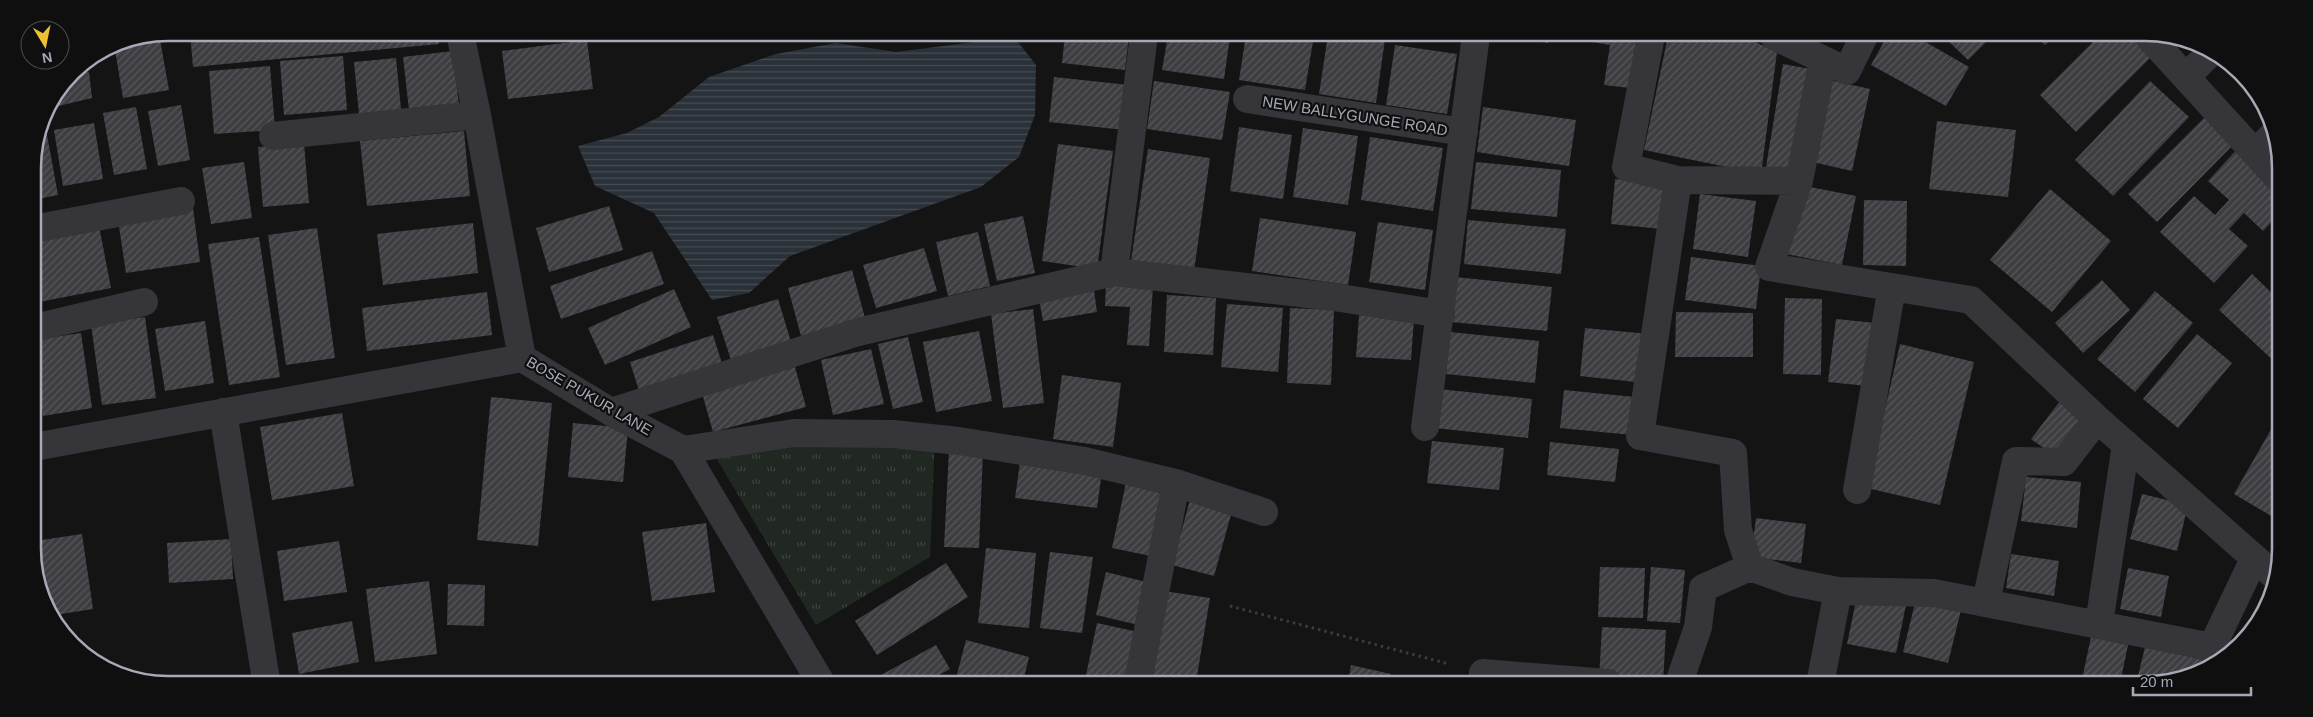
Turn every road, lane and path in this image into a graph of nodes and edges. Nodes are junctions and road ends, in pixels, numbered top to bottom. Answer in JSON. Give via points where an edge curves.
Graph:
{"nodes":[{"id":1,"x":1475,"y":41,"type":"edge"},
{"id":2,"x":1650,"y":41,"type":"edge"},
{"id":3,"x":1785,"y":41,"type":"edge"},
{"id":4,"x":1862,"y":41,"type":"edge"},
{"id":5,"x":462,"y":42,"type":"edge"},
{"id":6,"x":1143,"y":42,"type":"edge"},
{"id":7,"x":2153,"y":42,"type":"edge"},
{"id":8,"x":2206,"y":57,"type":"edge"},
{"id":9,"x":1823,"y":60,"type":"junction"},
{"id":10,"x":2186,"y":78,"type":"junction"},
{"id":11,"x":1246,"y":100,"type":"dead end"},
{"id":12,"x":477,"y":115,"type":"junction"},
{"id":13,"x":1464,"y":132,"type":"junction"},
{"id":14,"x":273,"y":136,"type":"dead end"},
{"id":15,"x":2264,"y":143,"type":"edge"},
{"id":16,"x":2272,"y":162,"type":"edge"},
{"id":17,"x":1678,"y":180,"type":"junction"},
{"id":18,"x":1799,"y":181,"type":"junction"},
{"id":19,"x":181,"y":201,"type":"dead end"},
{"id":20,"x":42,"y":227,"type":"edge"},
{"id":21,"x":1114,"y":272,"type":"junction"},
{"id":22,"x":1892,"y":287,"type":"junction"},
{"id":23,"x":144,"y":302,"type":"dead end"},
{"id":24,"x":1441,"y":314,"type":"junction"},
{"id":25,"x":42,"y":326,"type":"edge"},
{"id":26,"x":522,"y":358,"type":"junction"},
{"id":27,"x":223,"y":412,"type":"junction"},
{"id":28,"x":611,"y":412,"type":"junction"},
{"id":29,"x":2097,"y":419,"type":"junction"},
{"id":30,"x":1425,"y":427,"type":"dead end"},
{"id":31,"x":2126,"y":444,"type":"junction"},
{"id":32,"x":41,"y":446,"type":"edge"},
{"id":33,"x":683,"y":450,"type":"junction"},
{"id":34,"x":1176,"y":483,"type":"junction"},
{"id":35,"x":1857,"y":490,"type":"dead end"},
{"id":36,"x":1264,"y":512,"type":"dead end"},
{"id":37,"x":2254,"y":558,"type":"junction"},
{"id":38,"x":1750,"y":567,"type":"junction"},
{"id":39,"x":2269,"y":571,"type":"edge"},
{"id":40,"x":1838,"y":591,"type":"junction"},
{"id":41,"x":1986,"y":602,"type":"junction"},
{"id":42,"x":1230,"y":606,"type":"dead end"},
{"id":43,"x":2099,"y":624,"type":"junction"},
{"id":44,"x":1473,"y":675,"type":"edge"},
{"id":45,"x":1682,"y":675,"type":"edge"},
{"id":46,"x":1822,"y":675,"type":"edge"},
{"id":47,"x":265,"y":676,"type":"edge"},
{"id":48,"x":817,"y":676,"type":"edge"},
{"id":49,"x":1139,"y":676,"type":"edge"}],
"edges":[{"from":1,"to":13,"type":"street"},
{"from":2,"to":17,"type":"street","via":[[1626,167]]},
{"from":3,"to":9,"type":"street"},
{"from":4,"to":9,"type":"street","via":[[1847,71]]},
{"from":5,"to":12,"type":"street","name":"BOSE PUKUR LANE"},
{"from":6,"to":21,"type":"street"},
{"from":7,"to":10,"type":"street"},
{"from":8,"to":10,"type":"street"},
{"from":9,"to":18,"type":"street"},
{"from":10,"to":15,"type":"street"},
{"from":11,"to":13,"type":"street","name":"NEW BALLYGUNGE ROAD"},
{"from":12,"to":14,"type":"street"},
{"from":12,"to":26,"type":"street","name":"BOSE PUKUR LANE"},
{"from":13,"to":24,"type":"street"},
{"from":15,"to":16,"type":"street"},
{"from":17,"to":18,"type":"street"},
{"from":17,"to":38,"type":"street","via":[[1640,436],[1733,453],[1738,530]]},
{"from":18,"to":22,"type":"street","via":[[1769,267]]},
{"from":19,"to":20,"type":"street"},
{"from":21,"to":24,"type":"street","via":[[1334,297]]},
{"from":21,"to":28,"type":"street","via":[[858,332]]},
{"from":22,"to":29,"type":"street","via":[[1971,300]]},
{"from":22,"to":35,"type":"street"},
{"from":23,"to":25,"type":"street"},
{"from":24,"to":30,"type":"street"},
{"from":26,"to":27,"type":"street"},
{"from":26,"to":28,"type":"street","name":"BOSE PUKUR LANE"},
{"from":27,"to":32,"type":"street"},
{"from":27,"to":47,"type":"street"},
{"from":28,"to":33,"type":"street","name":"BOSE PUKUR LANE"},
{"from":29,"to":31,"type":"street"},
{"from":29,"to":41,"type":"street","via":[[2064,462],[2016,461]]},
{"from":31,"to":37,"type":"street"},
{"from":31,"to":43,"type":"street"},
{"from":33,"to":34,"type":"street","via":[[794,433],[893,434],[1085,461]]},
{"from":33,"to":48,"type":"street"},
{"from":34,"to":36,"type":"street"},
{"from":34,"to":49,"type":"street"},
{"from":37,"to":39,"type":"street"},
{"from":37,"to":43,"type":"street","via":[[2212,647]]},
{"from":38,"to":40,"type":"street","via":[[1792,582]]},
{"from":38,"to":45,"type":"street","via":[[1704,588],[1698,627]]},
{"from":40,"to":41,"type":"street","via":[[1934,593]]},
{"from":40,"to":46,"type":"street"},
{"from":41,"to":43,"type":"street"},
{"from":42,"to":44,"type":"path"}]}
